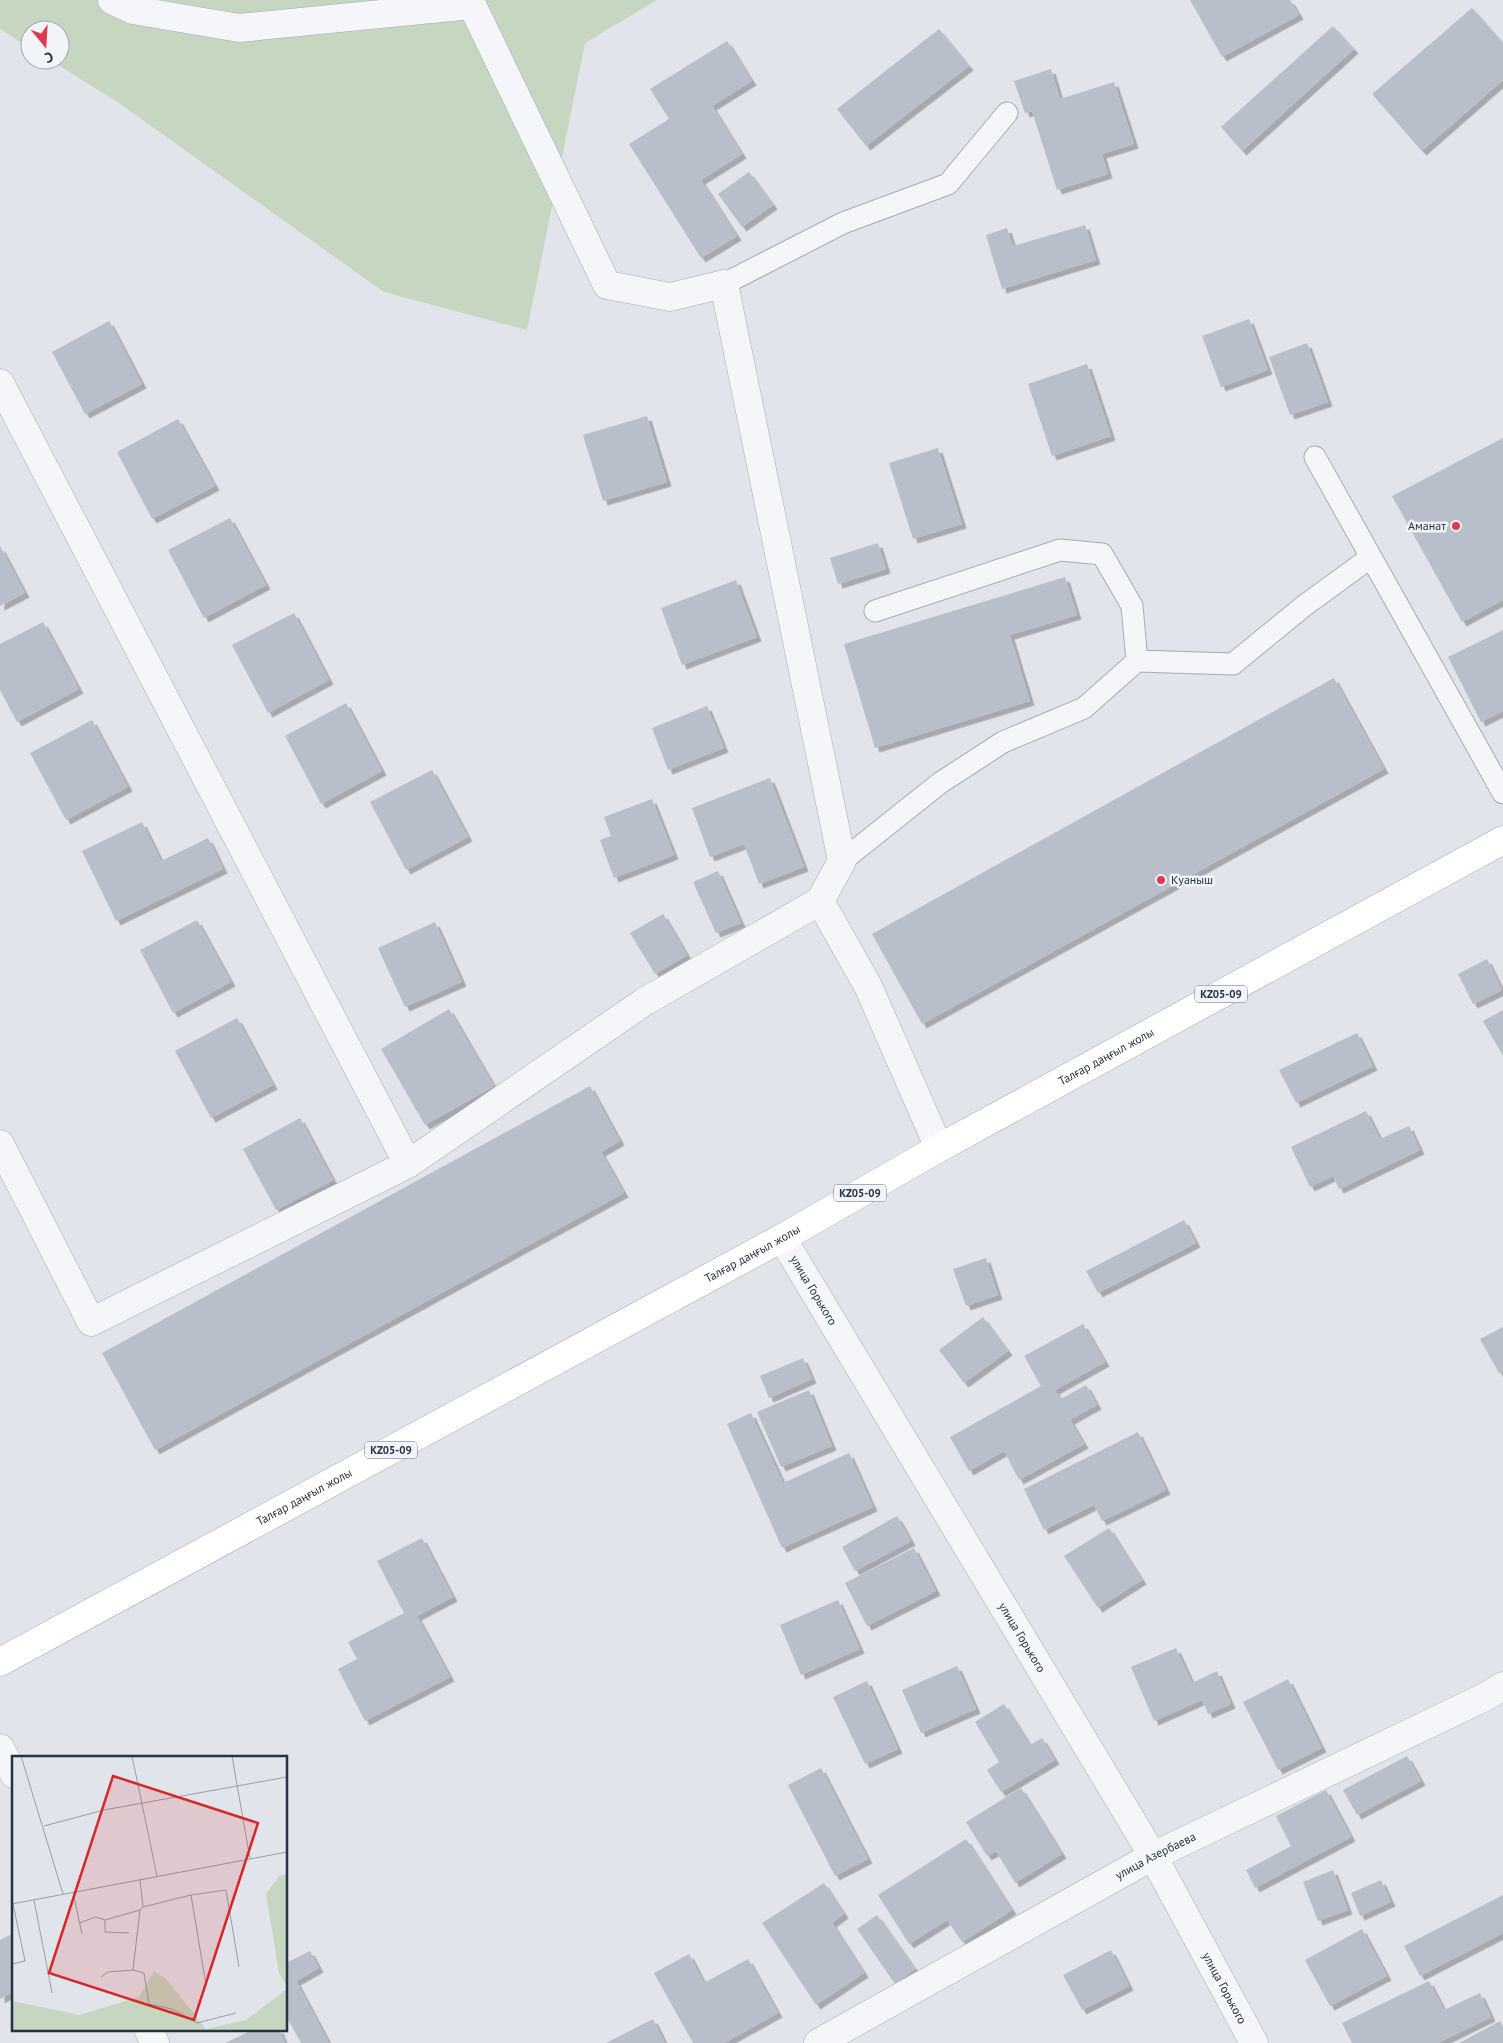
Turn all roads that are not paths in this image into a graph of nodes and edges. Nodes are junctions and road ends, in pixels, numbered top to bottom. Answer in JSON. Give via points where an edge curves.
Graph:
{"nodes":[{"id":1,"x":112,"y":0,"type":"edge"},
{"id":2,"x":1007,"y":113,"type":"dead end"},
{"id":3,"x":724,"y":284,"type":"junction"},
{"id":4,"x":0,"y":383,"type":"edge"},
{"id":5,"x":1315,"y":457,"type":"dead end"},
{"id":6,"x":1371,"y":557,"type":"junction"},
{"id":7,"x":875,"y":611,"type":"dead end"},
{"id":8,"x":1137,"y":660,"type":"junction"},
{"id":9,"x":1503,"y":793,"type":"edge"},
{"id":10,"x":1503,"y":840,"type":"edge"},
{"id":11,"x":842,"y":861,"type":"junction"},
{"id":12,"x":820,"y":901,"type":"junction"},
{"id":13,"x":0,"y":1144,"type":"edge"},
{"id":14,"x":939,"y":1148,"type":"junction"},
{"id":15,"x":408,"y":1164,"type":"junction"},
{"id":16,"x":782,"y":1238,"type":"junction"},
{"id":17,"x":0,"y":1662,"type":"edge"},
{"id":18,"x":1503,"y":1686,"type":"edge"},
{"id":19,"x":0,"y":1748,"type":"edge"},
{"id":20,"x":12,"y":1770,"type":"edge"},
{"id":21,"x":1153,"y":1856,"type":"junction"},
{"id":22,"x":148,"y":2030,"type":"edge"},
{"id":23,"x":155,"y":2043,"type":"edge"},
{"id":24,"x":818,"y":2043,"type":"edge"},
{"id":25,"x":1254,"y":2043,"type":"edge"}],
"edges":[{"from":1,"to":3,"type":"street","via":[[133,10],[239,28],[472,5],[607,285],[670,297]]},
{"from":2,"to":3,"type":"lane","via":[[948,184],[843,223]]},
{"from":3,"to":11,"type":"street"},
{"from":4,"to":15,"type":"street"},
{"from":5,"to":6,"type":"lane"},
{"from":6,"to":8,"type":"lane","via":[[1233,664]]},
{"from":6,"to":9,"type":"lane"},
{"from":7,"to":8,"type":"lane","via":[[1060,550],[1102,554],[1132,606]]},
{"from":8,"to":11,"type":"lane","via":[[1084,708],[1003,742],[940,783]]},
{"from":10,"to":14,"type":"main road","name":"Талғар даңғыл жолы","number":"KZ05-09"},
{"from":11,"to":12,"type":"street"},
{"from":12,"to":14,"type":"street","via":[[868,986]]},
{"from":12,"to":15,"type":"street","via":[[644,1002]]},
{"from":13,"to":15,"type":"street","via":[[91,1322]]},
{"from":14,"to":16,"type":"main road","name":"Талғар даңғыл жолы","number":"KZ05-09"},
{"from":16,"to":17,"type":"main road","name":"Талғар даңғыл жолы","number":"KZ05-09"},
{"from":16,"to":21,"type":"street","name":"улица Горького"},
{"from":18,"to":21,"type":"street","name":"улица Азербаева"},
{"from":19,"to":20,"type":"street"},
{"from":21,"to":24,"type":"street","name":"улица Азербаева"},
{"from":21,"to":25,"type":"street","name":"улица Горького"},
{"from":22,"to":23,"type":"street"}]}
